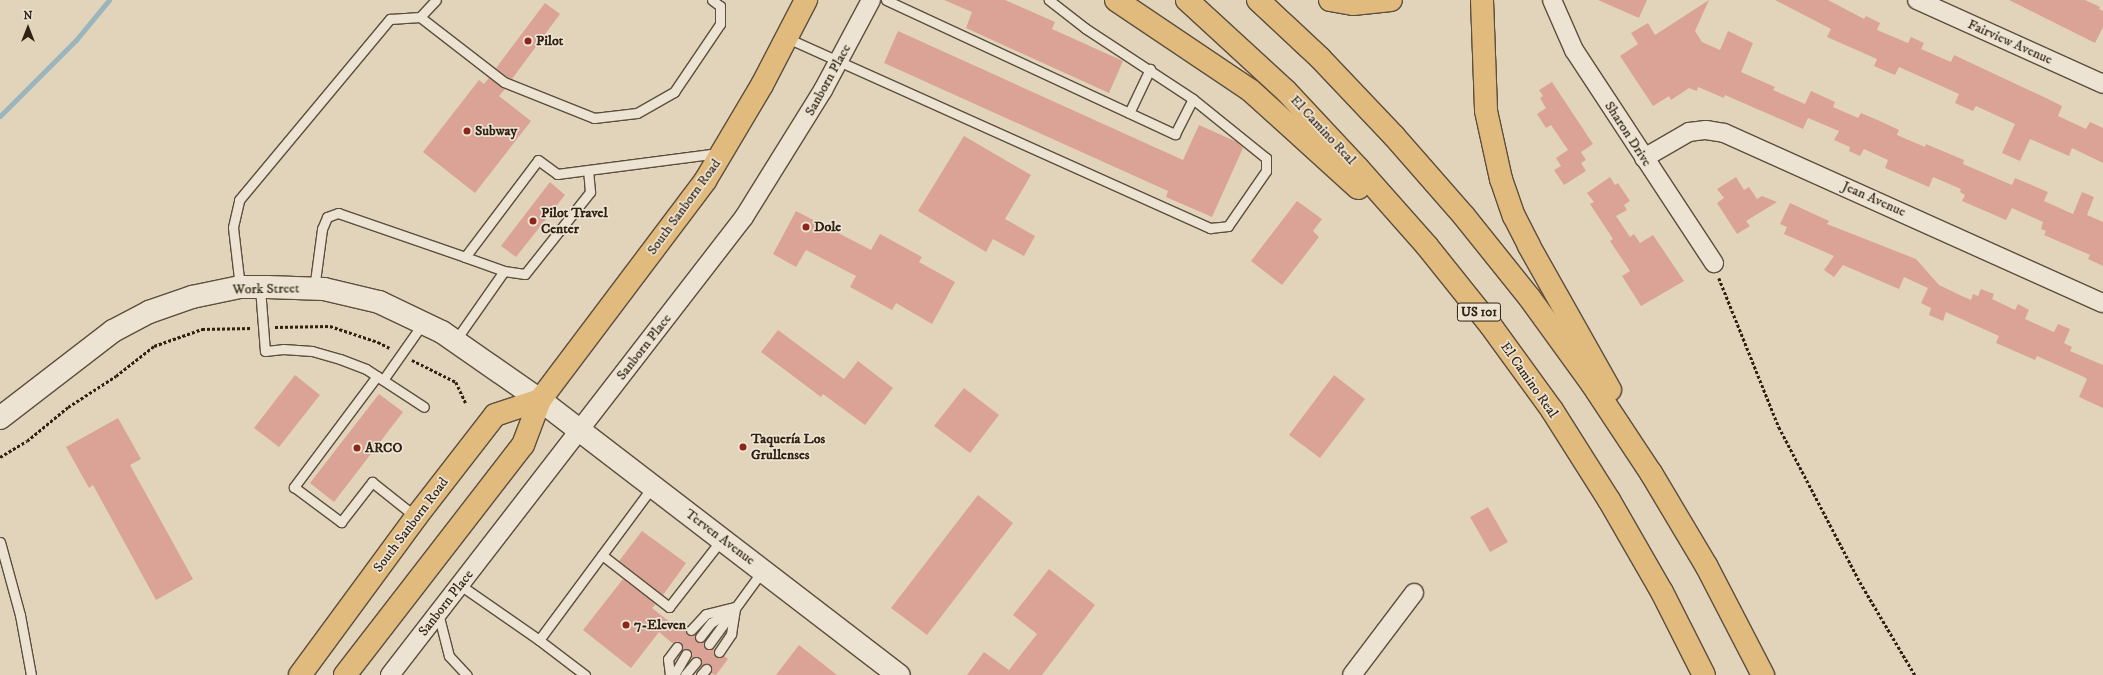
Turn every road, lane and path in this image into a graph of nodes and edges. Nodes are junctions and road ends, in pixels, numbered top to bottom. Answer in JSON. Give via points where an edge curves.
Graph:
{"nodes":[{"id":1,"x":436,"y":0,"type":"edge"},
{"id":2,"x":712,"y":0,"type":"edge"},
{"id":3,"x":806,"y":0,"type":"edge"},
{"id":4,"x":871,"y":0,"type":"edge"},
{"id":5,"x":886,"y":0,"type":"edge"},
{"id":6,"x":1050,"y":0,"type":"edge"},
{"id":7,"x":1116,"y":0,"type":"edge"},
{"id":8,"x":1187,"y":0,"type":"edge"},
{"id":9,"x":1258,"y":0,"type":"edge"},
{"id":10,"x":1330,"y":0,"type":"edge"},
{"id":11,"x":1391,"y":0,"type":"edge"},
{"id":12,"x":1482,"y":0,"type":"edge"},
{"id":13,"x":1552,"y":0,"type":"edge"},
{"id":14,"x":1917,"y":0,"type":"edge"},
{"id":15,"x":1941,"y":5,"type":"edge"},
{"id":16,"x":420,"y":17,"type":"junction"},
{"id":17,"x":787,"y":38,"type":"junction"},
{"id":18,"x":839,"y":62,"type":"junction"},
{"id":19,"x":1150,"y":68,"type":"junction"},
{"id":20,"x":2103,"y":84,"type":"edge"},
{"id":21,"x":1193,"y":99,"type":"junction"},
{"id":22,"x":1129,"y":112,"type":"junction"},
{"id":23,"x":723,"y":152,"type":"junction"},
{"id":24,"x":1644,"y":158,"type":"junction"},
{"id":25,"x":588,"y":171,"type":"junction"},
{"id":26,"x":466,"y":257,"type":"junction"},
{"id":27,"x":1714,"y":263,"type":"joint"},
{"id":28,"x":504,"y":271,"type":"junction"},
{"id":29,"x":250,"y":288,"type":"junction"},
{"id":30,"x":314,"y":289,"type":"junction"},
{"id":31,"x":2103,"y":303,"type":"edge"},
{"id":32,"x":423,"y":323,"type":"junction"},
{"id":33,"x":1491,"y":326,"type":"junction"},
{"id":34,"x":263,"y":327,"type":"junction"},
{"id":35,"x":455,"y":341,"type":"junction"},
{"id":36,"x":402,"y":355,"type":"junction"},
{"id":37,"x":380,"y":378,"type":"junction"},
{"id":38,"x":540,"y":400,"type":"junction"},
{"id":39,"x":466,"y":402,"type":"dead end"},
{"id":40,"x":424,"y":407,"type":"dead end"},
{"id":41,"x":0,"y":418,"type":"edge"},
{"id":42,"x":580,"y":430,"type":"junction"},
{"id":43,"x":0,"y":457,"type":"edge"},
{"id":44,"x":1651,"y":473,"type":"junction"},
{"id":45,"x":653,"y":486,"type":"junction"},
{"id":46,"x":416,"y":517,"type":"junction"},
{"id":47,"x":722,"y":539,"type":"junction"},
{"id":48,"x":0,"y":542,"type":"edge"},
{"id":49,"x":602,"y":555,"type":"junction"},
{"id":50,"x":763,"y":570,"type":"junction"},
{"id":51,"x":460,"y":585,"type":"junction"},
{"id":52,"x":1414,"y":593,"type":"dead end"},
{"id":53,"x":735,"y":607,"type":"junction"},
{"id":54,"x":438,"y":613,"type":"junction"},
{"id":55,"x":691,"y":630,"type":"dead end"},
{"id":56,"x":700,"y":637,"type":"dead end"},
{"id":57,"x":539,"y":640,"type":"junction"},
{"id":58,"x":709,"y":644,"type":"dead end"},
{"id":59,"x":677,"y":647,"type":"dead end"},
{"id":60,"x":719,"y":652,"type":"dead end"},
{"id":61,"x":686,"y":654,"type":"dead end"},
{"id":62,"x":696,"y":662,"type":"dead end"},
{"id":63,"x":31,"y":675,"type":"edge"},
{"id":64,"x":300,"y":675,"type":"edge"},
{"id":65,"x":345,"y":675,"type":"edge"},
{"id":66,"x":390,"y":675,"type":"edge"},
{"id":67,"x":467,"y":675,"type":"edge"},
{"id":68,"x":585,"y":675,"type":"edge"},
{"id":69,"x":670,"y":675,"type":"edge"},
{"id":70,"x":674,"y":675,"type":"edge"},
{"id":71,"x":685,"y":675,"type":"edge"},
{"id":72,"x":899,"y":675,"type":"edge"},
{"id":73,"x":1352,"y":675,"type":"edge"},
{"id":74,"x":1704,"y":675,"type":"edge"},
{"id":75,"x":1763,"y":675,"type":"edge"},
{"id":76,"x":1915,"y":675,"type":"edge"}],
"edges":[{"from":1,"to":16,"type":"lane"},
{"from":2,"to":16,"type":"lane","via":[[720,6],[720,24],[674,92],[637,113],[594,118],[504,82]]},
{"from":3,"to":17,"type":"highway","name":"South Sanborn Road"},
{"from":4,"to":18,"type":"street","name":"Sanborn Place"},
{"from":5,"to":22,"type":"lane"},
{"from":6,"to":19,"type":"lane","via":[[1085,28]]},
{"from":7,"to":33,"type":"highway","via":[[1217,66],[1285,120],[1352,182]]},
{"from":8,"to":33,"type":"highway","name":"El Camino Real","number":"US 101","via":[[1286,91],[1353,162],[1427,246]]},
{"from":9,"to":44,"type":"highway","via":[[1320,58],[1394,136],[1464,216],[1543,315]]},
{"from":10,"to":11,"type":"highway","via":[[1366,4]]},
{"from":12,"to":44,"type":"highway","via":[[1486,111],[1495,161],[1507,197],[1529,246],[1597,364]]},
{"from":13,"to":24,"type":"street","name":"Sharon Drive","via":[[1574,50]]},
{"from":14,"to":15,"type":"street","name":"Fairview Avenue"},
{"from":15,"to":20,"type":"street","name":"Fairview Avenue"},
{"from":16,"to":29,"type":"lane","via":[[390,18],[239,200],[233,227]]},
{"from":17,"to":18,"type":"lane"},
{"from":17,"to":23,"type":"highway","name":"South Sanborn Road"},
{"from":18,"to":21,"type":"lane","via":[[1210,228],[1228,226],[1266,171],[1266,158]]},
{"from":18,"to":42,"type":"street","name":"Sanborn Place","via":[[789,148],[744,217]]},
{"from":19,"to":21,"type":"lane"},
{"from":19,"to":22,"type":"lane"},
{"from":21,"to":22,"type":"lane","via":[[1175,134]]},
{"from":23,"to":25,"type":"lane"},
{"from":23,"to":38,"type":"highway","name":"South Sanborn Road","via":[[705,182]]},
{"from":24,"to":27,"type":"street","name":"Sharon Drive"},
{"from":24,"to":31,"type":"street","name":"Jean Avenue","via":[[1688,132],[1724,132]]},
{"from":25,"to":26,"type":"lane","via":[[557,174],[538,160]]},
{"from":25,"to":28,"type":"lane","via":[[590,192],[525,274]]},
{"from":26,"to":28,"type":"lane"},
{"from":26,"to":30,"type":"lane","via":[[338,213],[327,217],[322,229]]},
{"from":27,"to":76,"type":"path","via":[[1779,427],[1860,582]]},
{"from":28,"to":35,"type":"lane"},
{"from":29,"to":30,"type":"street","name":"Work Street"},
{"from":29,"to":34,"type":"lane"},
{"from":29,"to":41,"type":"street","name":"Work Street","via":[[185,299],[149,312],[113,331]]},
{"from":30,"to":32,"type":"street","name":"Work Street","via":[[379,302]]},
{"from":32,"to":35,"type":"street","name":"Work Street"},
{"from":32,"to":36,"type":"lane"},
{"from":33,"to":74,"type":"highway","name":"El Camino Real","number":"US 101","via":[[1552,410],[1609,500],[1662,592]]},
{"from":34,"to":36,"type":"path","via":[[330,326],[378,342]]},
{"from":34,"to":37,"type":"lane","via":[[264,351],[312,351],[340,359]]},
{"from":34,"to":43,"type":"path","via":[[202,329],[154,346],[116,376],[68,407],[27,441]]},
{"from":35,"to":38,"type":"street","name":"Work Street"},
{"from":36,"to":37,"type":"lane"},
{"from":36,"to":39,"type":"path","via":[[456,382]]},
{"from":37,"to":40,"type":"lane"},
{"from":37,"to":46,"type":"lane","via":[[294,487],[341,522],[372,482]]},
{"from":38,"to":42,"type":"street","name":"Terven Avenue"},
{"from":38,"to":46,"type":"highway","name":"South Sanborn Road","via":[[495,415]]},
{"from":38,"to":65,"type":"highway","name":"South Sanborn Road","via":[[523,446]]},
{"from":42,"to":45,"type":"street","name":"Terven Avenue"},
{"from":42,"to":51,"type":"street","name":"Sanborn Place"},
{"from":44,"to":75,"type":"highway","via":[[1707,567]]},
{"from":45,"to":47,"type":"street","name":"Terven Avenue"},
{"from":45,"to":49,"type":"lane"},
{"from":46,"to":64,"type":"highway","name":"South Sanborn Road"},
{"from":47,"to":49,"type":"lane","via":[[669,606]]},
{"from":47,"to":50,"type":"street","name":"Terven Avenue"},
{"from":48,"to":63,"type":"lane","via":[[20,615]]},
{"from":49,"to":57,"type":"lane"},
{"from":50,"to":53,"type":"lane"},
{"from":50,"to":72,"type":"street","name":"Terven Avenue"},
{"from":51,"to":54,"type":"street","name":"Sanborn Place"},
{"from":51,"to":57,"type":"lane"},
{"from":52,"to":73,"type":"street"},
{"from":53,"to":55,"type":"lane","via":[[706,614]]},
{"from":53,"to":56,"type":"lane","via":[[711,623]]},
{"from":53,"to":58,"type":"lane"},
{"from":53,"to":60,"type":"lane","via":[[731,634]]},
{"from":54,"to":66,"type":"street","name":"Sanborn Place"},
{"from":54,"to":67,"type":"lane","via":[[449,656]]},
{"from":57,"to":68,"type":"lane"},
{"from":59,"to":69,"type":"lane","via":[[668,660]]},
{"from":61,"to":70,"type":"lane"},
{"from":62,"to":71,"type":"lane"}]}
